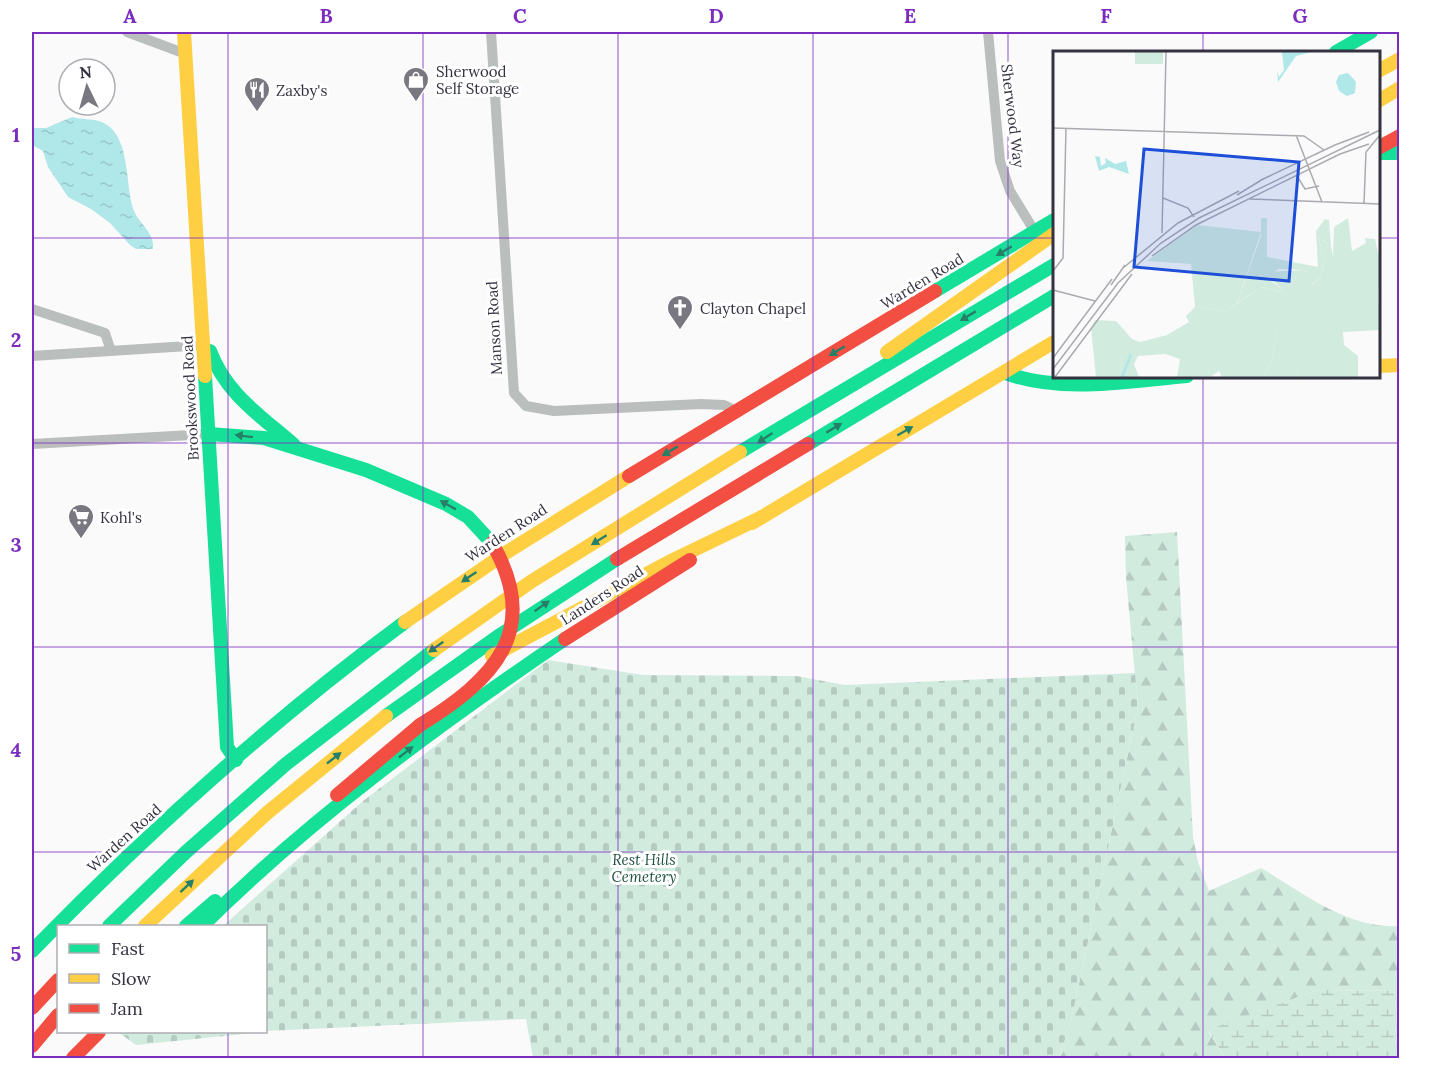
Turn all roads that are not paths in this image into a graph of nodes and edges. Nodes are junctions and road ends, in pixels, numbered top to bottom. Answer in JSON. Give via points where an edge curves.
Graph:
{"nodes":[{"id":1,"x":127,"y":32,"type":"edge"},
{"id":2,"x":184,"y":32,"type":"edge"},
{"id":3,"x":491,"y":32,"type":"edge"},
{"id":4,"x":988,"y":32,"type":"edge"},
{"id":5,"x":1371,"y":32,"type":"edge"},
{"id":6,"x":1338,"y":51,"type":"edge"},
{"id":7,"x":186,"y":54,"type":"junction"},
{"id":8,"x":1400,"y":59,"type":"edge"},
{"id":9,"x":1380,"y":70,"type":"edge"},
{"id":10,"x":1400,"y":88,"type":"edge"},
{"id":11,"x":1380,"y":100,"type":"edge"},
{"id":12,"x":1400,"y":136,"type":"edge"},
{"id":13,"x":1380,"y":149,"type":"edge"},
{"id":14,"x":1380,"y":150,"type":"edge"},
{"id":15,"x":1400,"y":153,"type":"edge"},
{"id":16,"x":1053,"y":221,"type":"edge"},
{"id":17,"x":1035,"y":232,"type":"junction"},
{"id":18,"x":1053,"y":235,"type":"edge"},
{"id":19,"x":1053,"y":266,"type":"edge"},
{"id":20,"x":1053,"y":297,"type":"edge"},
{"id":21,"x":32,"y":309,"type":"edge"},
{"id":22,"x":202,"y":322,"type":"junction"},
{"id":23,"x":1053,"y":343,"type":"edge"},
{"id":24,"x":204,"y":345,"type":"junction"},
{"id":25,"x":111,"y":351,"type":"junction"},
{"id":26,"x":32,"y":356,"type":"edge"},
{"id":27,"x":1400,"y":365,"type":"edge"},
{"id":28,"x":1380,"y":366,"type":"edge"},
{"id":29,"x":1005,"y":373,"type":"junction"},
{"id":30,"x":1153,"y":378,"type":"edge"},
{"id":31,"x":736,"y":411,"type":"junction"},
{"id":32,"x":799,"y":415,"type":"junction"},
{"id":33,"x":209,"y":434,"type":"junction"},
{"id":34,"x":32,"y":444,"type":"edge"},
{"id":35,"x":297,"y":448,"type":"junction"},
{"id":36,"x":762,"y":517,"type":"junction"},
{"id":37,"x":438,"y":678,"type":"junction"},
{"id":38,"x":236,"y":760,"type":"junction"},
{"id":39,"x":111,"y":925,"type":"edge"},
{"id":40,"x":147,"y":925,"type":"edge"},
{"id":41,"x":188,"y":925,"type":"edge"},
{"id":42,"x":204,"y":925,"type":"edge"},
{"id":43,"x":32,"y":951,"type":"edge"},
{"id":44,"x":57,"y":981,"type":"edge"},
{"id":45,"x":32,"y":1008,"type":"edge"},
{"id":46,"x":57,"y":1016,"type":"edge"},
{"id":47,"x":85,"y":1033,"type":"edge"},
{"id":48,"x":98,"y":1033,"type":"edge"},
{"id":49,"x":32,"y":1046,"type":"edge"},
{"id":50,"x":72,"y":1059,"type":"edge"}],
"edges":[{"from":1,"to":7,"type":"street"},
{"from":2,"to":7,"type":"main road","name":"Brookswood Road"},
{"from":3,"to":31,"type":"street","name":"Manson Road","via":[[514,393],[526,406],[554,411],[701,404],[724,405]]},
{"from":4,"to":17,"type":"street","name":"Sherwood Way","via":[[1000,161],[1010,191]]},
{"from":5,"to":6,"type":"main road"},
{"from":7,"to":22,"type":"main road","name":"Brookswood Road"},
{"from":8,"to":9,"type":"main road"},
{"from":10,"to":11,"type":"main road"},
{"from":12,"to":13,"type":"main road"},
{"from":14,"to":15,"type":"main road"},
{"from":16,"to":17,"type":"main road","name":"Warden Road"},
{"from":17,"to":31,"type":"main road","name":"Warden Road","one_way":true},
{"from":18,"to":32,"type":"main road"},
{"from":19,"to":32,"type":"main road","one_way":true},
{"from":37,"to":20,"type":"main road","one_way":true,"via":[[600,569]]},
{"from":21,"to":25,"type":"street","via":[[105,333]]},
{"from":22,"to":24,"type":"main road","name":"Brookswood Road"},
{"from":22,"to":35,"type":"main road","via":[[215,368],[230,393]]},
{"from":23,"to":29,"type":"main road","name":"Landers Road"},
{"from":24,"to":25,"type":"street"},
{"from":24,"to":33,"type":"main road","name":"Brookswood Road"},
{"from":25,"to":26,"type":"street"},
{"from":27,"to":28,"type":"main road"},
{"from":29,"to":30,"type":"main road","via":[[1026,382],[1050,384]]},
{"from":36,"to":29,"type":"main road","name":"Landers Road","one_way":true},
{"from":31,"to":38,"type":"main road","name":"Warden Road","one_way":true,"via":[[544,528],[436,600],[369,649]]},
{"from":32,"to":39,"type":"main road","one_way":true,"via":[[532,581],[396,676],[219,822]]},
{"from":33,"to":34,"type":"street"},
{"from":35,"to":33,"type":"main road","one_way":true,"via":[[264,438]]},
{"from":33,"to":38,"type":"main road","name":"Brookswood Road","via":[[227,747]]},
{"from":41,"to":35,"type":"main road","one_way":true,"bridge":true,"via":[[420,725],[470,693],[492,670],[508,639],[512,609],[507,569],[492,543],[468,517],[447,504],[366,470]]},
{"from":36,"to":37,"type":"main road","via":[[530,634],[472,668]]},
{"from":42,"to":36,"type":"main road","name":"Landers Road","one_way":true,"via":[[325,816],[467,706],[639,591]]},
{"from":40,"to":37,"type":"main road","one_way":true,"via":[[310,776]]},
{"from":38,"to":43,"type":"main road","name":"Warden Road","via":[[77,903]]},
{"from":44,"to":45,"type":"main road"},
{"from":46,"to":49,"type":"main road"},
{"from":47,"to":50,"type":"main road"},
{"from":48,"to":50,"type":"main road"}]}
